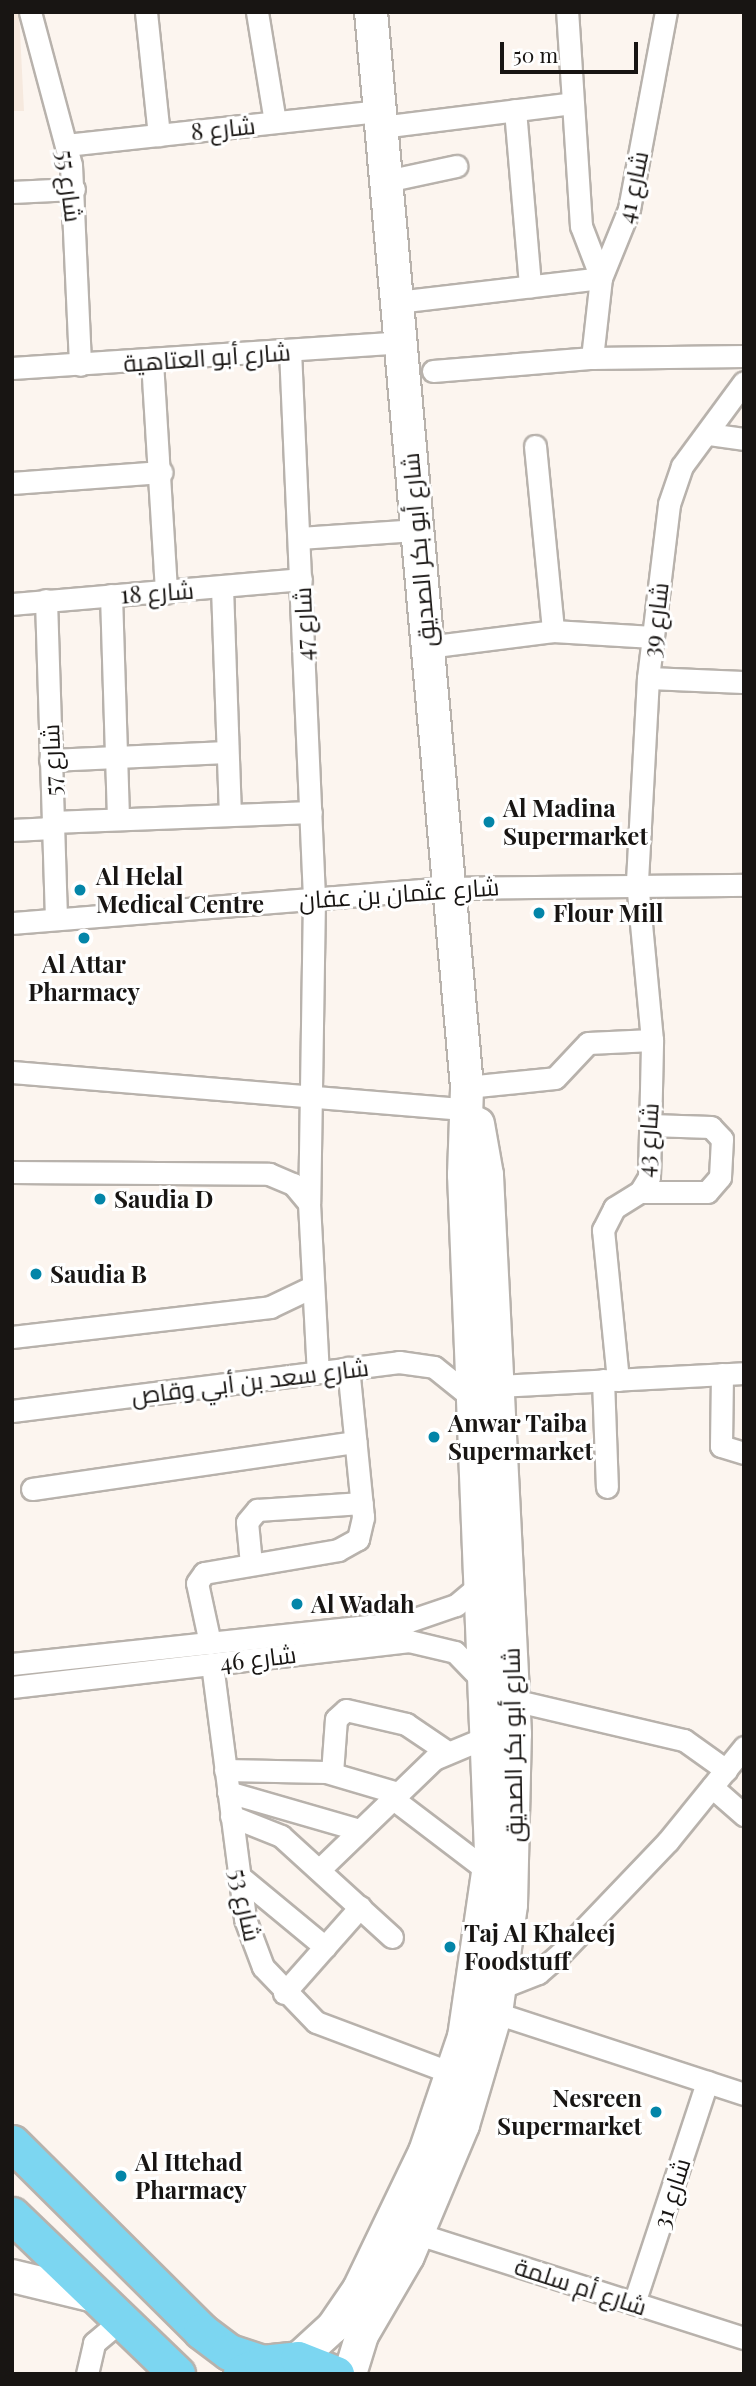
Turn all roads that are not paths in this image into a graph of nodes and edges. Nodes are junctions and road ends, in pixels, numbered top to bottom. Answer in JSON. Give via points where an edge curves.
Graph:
{"nodes":[{"id":1,"x":30,"y":12,"type":"edge"},
{"id":2,"x":146,"y":12,"type":"edge"},
{"id":3,"x":257,"y":12,"type":"edge"},
{"id":4,"x":371,"y":12,"type":"edge"},
{"id":5,"x":567,"y":12,"type":"edge"},
{"id":6,"x":666,"y":12,"type":"edge"},
{"id":7,"x":573,"y":103,"type":"junction"},
{"id":8,"x":514,"y":110,"type":"junction"},
{"id":9,"x":381,"y":119,"type":"junction"},
{"id":10,"x":275,"y":122,"type":"junction"},
{"id":11,"x":159,"y":135,"type":"junction"},
{"id":12,"x":66,"y":145,"type":"junction"},
{"id":13,"x":456,"y":166,"type":"dead end"},
{"id":14,"x":386,"y":181,"type":"junction"},
{"id":15,"x":74,"y":189,"type":"junction"},
{"id":16,"x":12,"y":192,"type":"edge"},
{"id":17,"x":601,"y":278,"type":"junction"},
{"id":18,"x":530,"y":286,"type":"junction"},
{"id":19,"x":397,"y":302,"type":"junction"},
{"id":20,"x":401,"y":342,"type":"junction"},
{"id":21,"x":290,"y":351,"type":"junction"},
{"id":22,"x":744,"y":356,"type":"edge"},
{"id":23,"x":592,"y":358,"type":"junction"},
{"id":24,"x":152,"y":361,"type":"junction"},
{"id":25,"x":80,"y":365,"type":"junction"},
{"id":26,"x":12,"y":368,"type":"edge"},
{"id":27,"x":433,"y":371,"type":"dead end"},
{"id":28,"x":744,"y":382,"type":"edge"},
{"id":29,"x":709,"y":434,"type":"junction"},
{"id":30,"x":744,"y":439,"type":"edge"},
{"id":31,"x":535,"y":446,"type":"dead end"},
{"id":32,"x":162,"y":472,"type":"junction"},
{"id":33,"x":12,"y":483,"type":"edge"},
{"id":34,"x":415,"y":530,"type":"junction"},
{"id":35,"x":299,"y":538,"type":"junction"},
{"id":36,"x":301,"y":579,"type":"junction"},
{"id":37,"x":222,"y":587,"type":"junction"},
{"id":38,"x":166,"y":593,"type":"junction"},
{"id":39,"x":111,"y":595,"type":"junction"},
{"id":40,"x":46,"y":600,"type":"junction"},
{"id":41,"x":12,"y":604,"type":"edge"},
{"id":42,"x":553,"y":631,"type":"junction"},
{"id":43,"x":653,"y":637,"type":"junction"},
{"id":44,"x":426,"y":647,"type":"junction"},
{"id":45,"x":648,"y":678,"type":"junction"},
{"id":46,"x":744,"y":682,"type":"edge"},
{"id":47,"x":227,"y":752,"type":"junction"},
{"id":48,"x":116,"y":757,"type":"junction"},
{"id":49,"x":50,"y":760,"type":"junction"},
{"id":50,"x":311,"y":812,"type":"junction"},
{"id":51,"x":230,"y":814,"type":"junction"},
{"id":52,"x":118,"y":819,"type":"junction"},
{"id":53,"x":53,"y":825,"type":"junction"},
{"id":54,"x":12,"y":830,"type":"edge"},
{"id":55,"x":637,"y":881,"type":"junction"},
{"id":56,"x":744,"y":884,"type":"edge"},
{"id":57,"x":449,"y":887,"type":"junction"},
{"id":58,"x":314,"y":898,"type":"junction"},
{"id":59,"x":56,"y":919,"type":"junction"},
{"id":60,"x":12,"y":923,"type":"edge"},
{"id":61,"x":652,"y":1040,"type":"junction"},
{"id":62,"x":12,"y":1072,"type":"edge"},
{"id":63,"x":311,"y":1097,"type":"junction"},
{"id":64,"x":467,"y":1098,"type":"junction"},
{"id":65,"x":650,"y":1125,"type":"junction"},
{"id":66,"x":12,"y":1172,"type":"edge"},
{"id":67,"x":640,"y":1192,"type":"junction"},
{"id":68,"x":309,"y":1203,"type":"junction"},
{"id":69,"x":312,"y":1287,"type":"junction"},
{"id":70,"x":12,"y":1337,"type":"edge"},
{"id":71,"x":348,"y":1368,"type":"junction"},
{"id":72,"x":318,"y":1372,"type":"junction"},
{"id":73,"x":744,"y":1373,"type":"edge"},
{"id":74,"x":722,"y":1374,"type":"junction"},
{"id":75,"x":610,"y":1380,"type":"junction"},
{"id":76,"x":486,"y":1393,"type":"junction"},
{"id":77,"x":12,"y":1411,"type":"edge"},
{"id":78,"x":356,"y":1442,"type":"junction"},
{"id":79,"x":744,"y":1453,"type":"edge"},
{"id":80,"x":607,"y":1487,"type":"dead end"},
{"id":81,"x":32,"y":1489,"type":"dead end"},
{"id":82,"x":362,"y":1503,"type":"junction"},
{"id":83,"x":251,"y":1564,"type":"junction"},
{"id":84,"x":483,"y":1582,"type":"junction"},
{"id":85,"x":384,"y":1633,"type":"junction"},
{"id":86,"x":211,"y":1653,"type":"junction"},
{"id":87,"x":12,"y":1664,"type":"edge"},
{"id":88,"x":12,"y":1687,"type":"edge"},
{"id":89,"x":500,"y":1693,"type":"junction"},
{"id":90,"x":489,"y":1736,"type":"junction"},
{"id":91,"x":744,"y":1747,"type":"edge"},
{"id":92,"x":446,"y":1751,"type":"junction"},
{"id":93,"x":226,"y":1770,"type":"junction"},
{"id":94,"x":332,"y":1773,"type":"junction"},
{"id":95,"x":719,"y":1779,"type":"junction"},
{"id":96,"x":228,"y":1792,"type":"junction"},
{"id":97,"x":395,"y":1796,"type":"junction"},
{"id":98,"x":744,"y":1815,"type":"edge"},
{"id":99,"x":231,"y":1816,"type":"junction"},
{"id":100,"x":360,"y":1829,"type":"junction"},
{"id":101,"x":319,"y":1870,"type":"junction"},
{"id":102,"x":489,"y":1872,"type":"junction"},
{"id":103,"x":239,"y":1875,"type":"junction"},
{"id":104,"x":360,"y":1907,"type":"junction"},
{"id":105,"x":392,"y":1937,"type":"dead end"},
{"id":106,"x":325,"y":1947,"type":"junction"},
{"id":107,"x":284,"y":1993,"type":"junction"},
{"id":108,"x":498,"y":2001,"type":"junction"},
{"id":109,"x":452,"y":2073,"type":"junction"},
{"id":110,"x":707,"y":2082,"type":"junction"},
{"id":111,"x":744,"y":2094,"type":"edge"},
{"id":112,"x":12,"y":2143,"type":"edge"},
{"id":113,"x":12,"y":2215,"type":"edge"},
{"id":114,"x":418,"y":2234,"type":"junction"},
{"id":115,"x":12,"y":2276,"type":"edge"},
{"id":116,"x":634,"y":2303,"type":"junction"},
{"id":117,"x":111,"y":2308,"type":"junction"},
{"id":118,"x":744,"y":2338,"type":"edge"},
{"id":119,"x":298,"y":2359,"type":"junction"},
{"id":120,"x":157,"y":2360,"type":"edge"},
{"id":121,"x":251,"y":2368,"type":"edge"},
{"id":122,"x":87,"y":2374,"type":"edge"},
{"id":123,"x":177,"y":2374,"type":"edge"},
{"id":124,"x":336,"y":2374,"type":"edge"},
{"id":125,"x":350,"y":2374,"type":"edge"}],
"edges":[{"from":1,"to":12,"type":"street","name":"شارع 55"},
{"from":2,"to":11,"type":"street"},
{"from":3,"to":10,"type":"street"},
{"from":4,"to":9,"type":"street","name":"شارع أبو بكر الصديق"},
{"from":5,"to":7,"type":"street"},
{"from":6,"to":17,"type":"street","name":"شارع 41","via":[[627,216]]},
{"from":7,"to":8,"type":"street","name":"شارع 8"},
{"from":7,"to":17,"type":"street","via":[[584,240]]},
{"from":8,"to":9,"type":"street","name":"شارع 8"},
{"from":8,"to":18,"type":"street"},
{"from":9,"to":10,"type":"street","name":"شارع 8"},
{"from":9,"to":14,"type":"street","name":"شارع أبو بكر الصديق"},
{"from":10,"to":11,"type":"street","name":"شارع 8"},
{"from":11,"to":12,"type":"street","name":"شارع 8"},
{"from":12,"to":15,"type":"street","name":"شارع 55"},
{"from":13,"to":14,"type":"street"},
{"from":14,"to":19,"type":"street","name":"شارع أبو بكر الصديق"},
{"from":15,"to":16,"type":"street"},
{"from":15,"to":25,"type":"street","name":"شارع 55"},
{"from":17,"to":18,"type":"street"},
{"from":17,"to":23,"type":"street","name":"شارع 41"},
{"from":18,"to":19,"type":"street"},
{"from":19,"to":20,"type":"street","name":"شارع أبو بكر الصديق"},
{"from":20,"to":21,"type":"street","name":"شارع أبو العتاهية"},
{"from":20,"to":34,"type":"street","name":"شارع أبو بكر الصديق"},
{"from":21,"to":24,"type":"street","name":"شارع أبو العتاهية"},
{"from":21,"to":35,"type":"street","name":"شارع 47"},
{"from":22,"to":23,"type":"street"},
{"from":23,"to":27,"type":"street"},
{"from":24,"to":25,"type":"street","name":"شارع أبو العتاهية"},
{"from":24,"to":32,"type":"street"},
{"from":25,"to":26,"type":"street","name":"شارع أبو العتاهية"},
{"from":28,"to":29,"type":"street","name":"شارع 39"},
{"from":29,"to":30,"type":"street"},
{"from":29,"to":43,"type":"street","name":"شارع 39","via":[[674,484]]},
{"from":31,"to":42,"type":"street"},
{"from":32,"to":33,"type":"street"},
{"from":32,"to":38,"type":"street"},
{"from":34,"to":35,"type":"street"},
{"from":34,"to":44,"type":"street","name":"شارع أبو بكر الصديق"},
{"from":35,"to":36,"type":"street","name":"شارع 47"},
{"from":36,"to":37,"type":"street","name":"شارع 18"},
{"from":36,"to":50,"type":"street","name":"شارع 47"},
{"from":37,"to":38,"type":"street","name":"شارع 18"},
{"from":37,"to":47,"type":"street"},
{"from":38,"to":39,"type":"street","name":"شارع 18"},
{"from":39,"to":40,"type":"street","name":"شارع 18"},
{"from":39,"to":48,"type":"street"},
{"from":40,"to":41,"type":"street","name":"شارع 18"},
{"from":40,"to":49,"type":"street","name":"شارع 57"},
{"from":42,"to":43,"type":"street"},
{"from":42,"to":44,"type":"street"},
{"from":43,"to":45,"type":"street","name":"شارع 39"},
{"from":44,"to":57,"type":"street","name":"شارع أبو بكر الصديق"},
{"from":45,"to":46,"type":"street"},
{"from":45,"to":55,"type":"street","name":"شارع 39"},
{"from":47,"to":48,"type":"street"},
{"from":47,"to":51,"type":"street"},
{"from":48,"to":49,"type":"street"},
{"from":48,"to":52,"type":"street"},
{"from":49,"to":53,"type":"street","name":"شارع 57"},
{"from":50,"to":51,"type":"street"},
{"from":50,"to":58,"type":"street","name":"شارع 47"},
{"from":51,"to":52,"type":"street"},
{"from":52,"to":53,"type":"street"},
{"from":53,"to":54,"type":"street"},
{"from":53,"to":59,"type":"street","name":"شارع 57"},
{"from":55,"to":56,"type":"street","name":"شارع عثمان بن عفان"},
{"from":55,"to":57,"type":"street","name":"شارع عثمان بن عفان"},
{"from":55,"to":61,"type":"street","name":"شارع 43"},
{"from":57,"to":58,"type":"street","name":"شارع عثمان بن عفان"},
{"from":57,"to":64,"type":"street","name":"شارع أبو بكر الصديق"},
{"from":58,"to":59,"type":"street","name":"شارع عثمان بن عفان"},
{"from":58,"to":63,"type":"street","name":"شارع 47"},
{"from":59,"to":60,"type":"street","name":"شارع عثمان بن عفان"},
{"from":61,"to":64,"type":"street","via":[[588,1043],[555,1078]]},
{"from":61,"to":65,"type":"street","name":"شارع 43"},
{"from":62,"to":63,"type":"street"},
{"from":63,"to":64,"type":"street"},
{"from":63,"to":68,"type":"street","name":"شارع 47"},
{"from":64,"to":76,"type":"street","name":"شارع أبو بكر الصديق","via":[[488,1175],[483,1333]]},
{"from":65,"to":67,"type":"street","name":"شارع 43","via":[[649,1177]]},
{"from":65,"to":67,"type":"street","via":[[711,1127],[722,1139],[720,1177],[707,1192]]},
{"from":66,"to":68,"type":"street","via":[[269,1174],[293,1184]]},
{"from":67,"to":75,"type":"street","name":"شارع 43","via":[[614,1208],[603,1230]]},
{"from":68,"to":69,"type":"street","name":"شارع 47"},
{"from":69,"to":70,"type":"street","via":[[270,1307]]},
{"from":69,"to":72,"type":"street","name":"شارع 47"},
{"from":71,"to":72,"type":"street","name":"شارع سعد بن أبي وقاص"},
{"from":71,"to":76,"type":"street","name":"شارع سعد بن أبي وقاص","via":[[417,1362]]},
{"from":71,"to":78,"type":"street"},
{"from":72,"to":77,"type":"street","name":"شارع سعد بن أبي وقاص"},
{"from":73,"to":74,"type":"street"},
{"from":74,"to":75,"type":"street"},
{"from":74,"to":79,"type":"street","via":[[721,1446]]},
{"from":75,"to":76,"type":"street"},
{"from":75,"to":80,"type":"street","name":"شارع 43"},
{"from":76,"to":84,"type":"street","name":"شارع أبو بكر الصديق"},
{"from":76,"to":89,"type":"street","name":"شارع أبو بكر الصديق"},
{"from":78,"to":81,"type":"street"},
{"from":78,"to":82,"type":"street"},
{"from":82,"to":83,"type":"street","via":[[362,1529],[349,1546]]},
{"from":82,"to":83,"type":"street","via":[[257,1510],[247,1522]]},
{"from":83,"to":86,"type":"street","name":"شارع 53","via":[[200,1577]]},
{"from":84,"to":85,"type":"street","name":"شارع 46","via":[[440,1613]]},
{"from":84,"to":89,"type":"street","name":"شارع أبو بكر الصديق"},
{"from":85,"to":86,"type":"street","name":"شارع 46"},
{"from":85,"to":89,"type":"street","name":"شارع 46","via":[[441,1645],[468,1661]]},
{"from":86,"to":87,"type":"street","name":"شارع 46"},
{"from":86,"to":88,"type":"street","name":"شارع 46"},
{"from":86,"to":93,"type":"street","name":"شارع 53"},
{"from":89,"to":90,"type":"street","name":"شارع أبو بكر الصديق"},
{"from":89,"to":95,"type":"street","via":[[684,1740]]},
{"from":89,"to":108,"type":"street","name":"شارع أبو بكر الصديق","via":[[514,1864]]},
{"from":90,"to":92,"type":"street"},
{"from":90,"to":102,"type":"street","name":"شارع أبو بكر الصديق"},
{"from":91,"to":95,"type":"street"},
{"from":92,"to":94,"type":"street","via":[[406,1724],[346,1710],[335,1719]]},
{"from":92,"to":97,"type":"street"},
{"from":93,"to":94,"type":"street"},
{"from":93,"to":96,"type":"street","name":"شارع 53"},
{"from":94,"to":97,"type":"street"},
{"from":95,"to":98,"type":"street"},
{"from":95,"to":108,"type":"street","via":[[550,1964]]},
{"from":96,"to":99,"type":"street","name":"شارع 53"},
{"from":96,"to":100,"type":"street"},
{"from":97,"to":100,"type":"street"},
{"from":97,"to":102,"type":"street"},
{"from":99,"to":101,"type":"street","via":[[270,1828]]},
{"from":99,"to":103,"type":"street","name":"شارع 53"},
{"from":100,"to":101,"type":"street"},
{"from":101,"to":104,"type":"street"},
{"from":102,"to":109,"type":"street","name":"شارع أبو بكر الصديق","via":[[474,1991]]},
{"from":103,"to":106,"type":"street"},
{"from":103,"to":107,"type":"street","name":"شارع 53","via":[[252,1944]]},
{"from":104,"to":105,"type":"street"},
{"from":104,"to":106,"type":"street"},
{"from":106,"to":107,"type":"street"},
{"from":107,"to":109,"type":"street","name":"شارع 53","via":[[339,2034]]},
{"from":108,"to":110,"type":"street"},
{"from":108,"to":114,"type":"street","name":"شارع أبو بكر الصديق","via":[[463,2125]]},
{"from":109,"to":119,"type":"street","name":"شارع أبو بكر الصديق","via":[[425,2152],[371,2269],[333,2327]]},
{"from":110,"to":111,"type":"street"},
{"from":110,"to":116,"type":"street","name":"شارع 31"},
{"from":112,"to":121,"type":"main road","via":[[207,2337]]},
{"from":113,"to":117,"type":"main road"},
{"from":114,"to":116,"type":"street","name":"شارع أم سلمة"},
{"from":114,"to":125,"type":"street","name":"شارع أبو بكر الصديق","via":[[362,2335]]},
{"from":115,"to":117,"type":"street"},
{"from":116,"to":118,"type":"street","name":"شارع أم سلمة"},
{"from":117,"to":120,"type":"main road"},
{"from":117,"to":122,"type":"street","via":[[94,2343]]},
{"from":119,"to":121,"type":"main road"},
{"from":119,"to":124,"type":"main road"},
{"from":120,"to":123,"type":"main road"}]}
